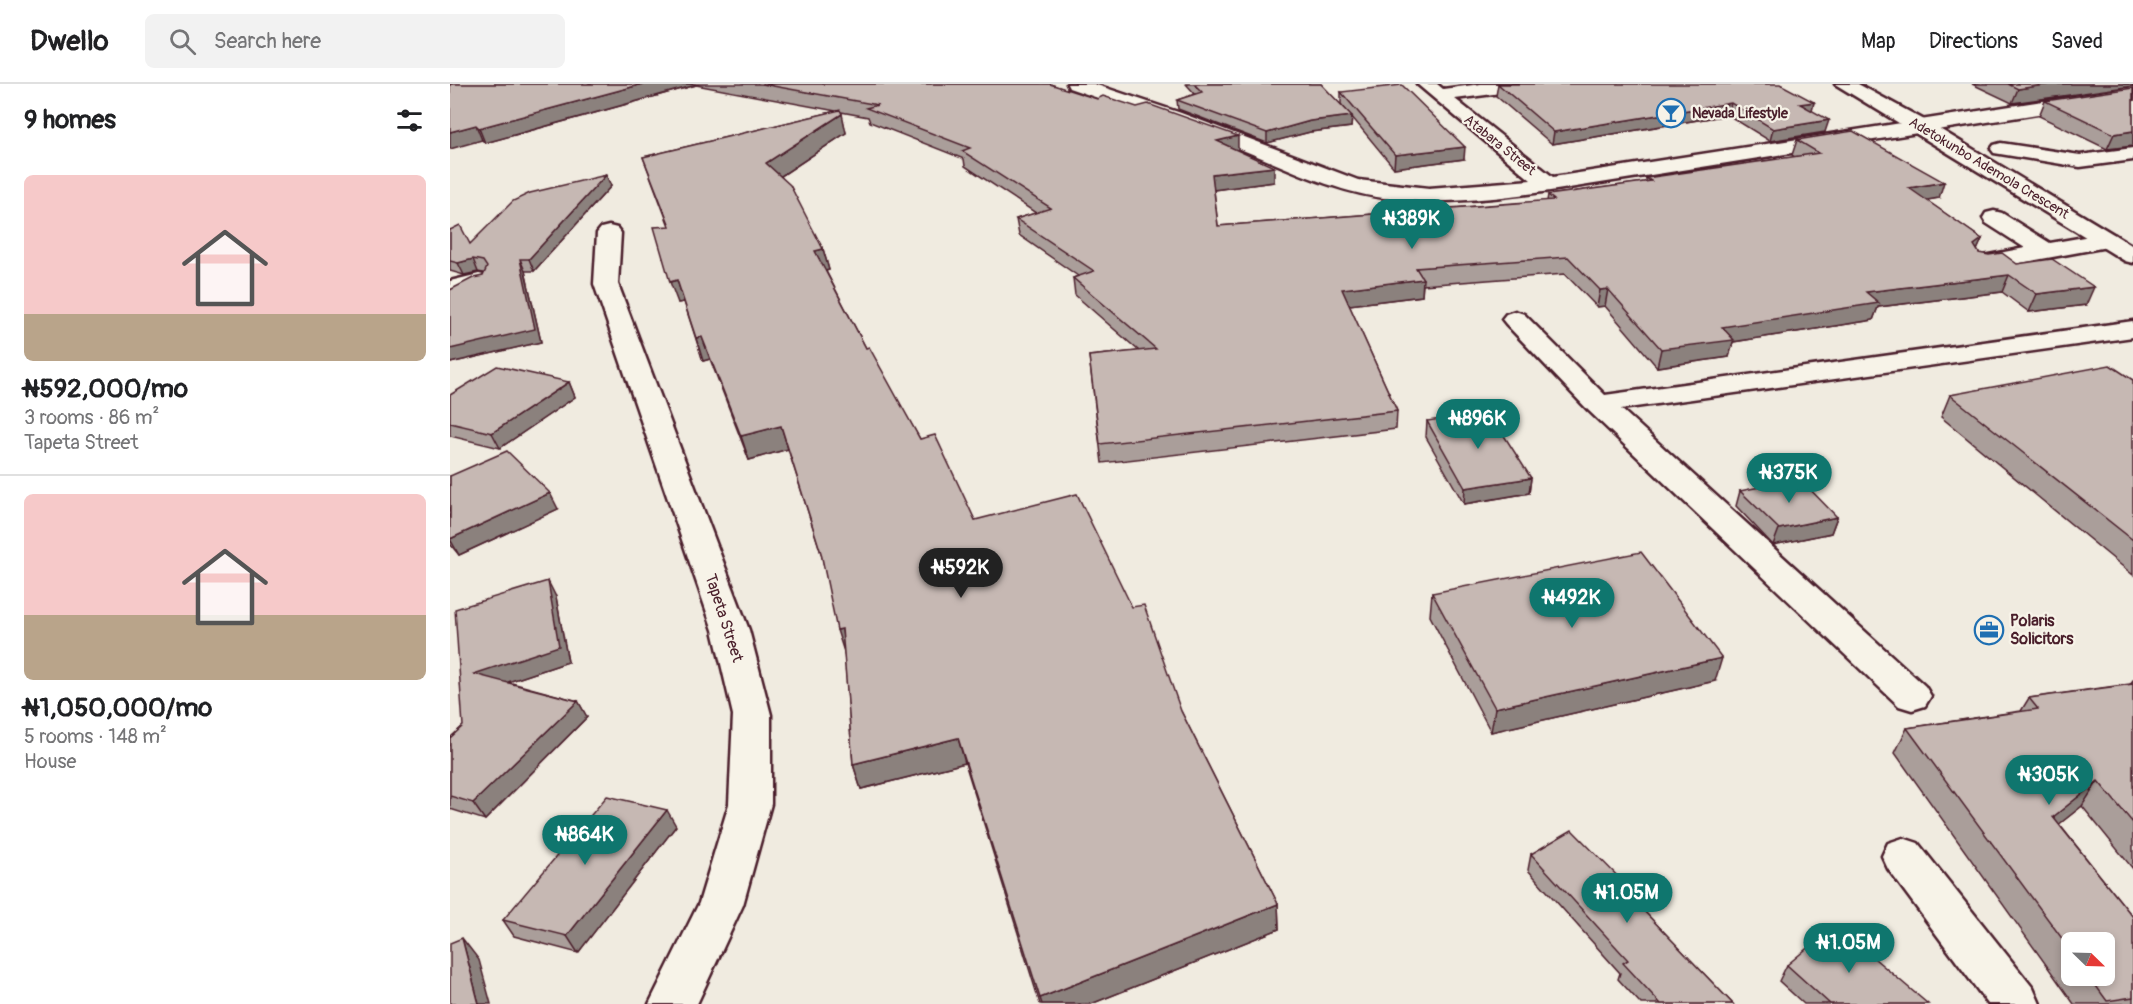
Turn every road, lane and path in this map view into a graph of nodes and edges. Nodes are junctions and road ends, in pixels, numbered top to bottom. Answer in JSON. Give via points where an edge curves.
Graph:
{"nodes":[{"id":1,"x":1076,"y":84,"type":"edge"},
{"id":2,"x":1524,"y":84,"type":"edge"},
{"id":3,"x":1844,"y":84,"type":"edge"},
{"id":4,"x":1880,"y":84,"type":"edge"},
{"id":5,"x":1433,"y":90,"type":"edge"},
{"id":6,"x":2133,"y":93,"type":"edge"},
{"id":7,"x":1952,"y":122,"type":"junction"},
{"id":8,"x":1921,"y":126,"type":"junction"},
{"id":9,"x":2001,"y":148,"type":"junction"},
{"id":10,"x":2133,"y":154,"type":"edge"},
{"id":11,"x":2042,"y":174,"type":"dead end"},
{"id":12,"x":1547,"y":183,"type":"junction"},
{"id":13,"x":1994,"y":218,"type":"dead end"},
{"id":14,"x":609,"y":233,"type":"dead end"},
{"id":15,"x":2107,"y":240,"type":"junction"},
{"id":16,"x":2046,"y":251,"type":"junction"},
{"id":17,"x":2133,"y":256,"type":"edge"},
{"id":18,"x":1982,"y":263,"type":"edge"},
{"id":19,"x":478,"y":281,"type":"edge"},
{"id":20,"x":450,"y":288,"type":"edge"},
{"id":21,"x":1515,"y":319,"type":"dead end"},
{"id":22,"x":2133,"y":329,"type":"edge"},
{"id":23,"x":1598,"y":404,"type":"junction"},
{"id":24,"x":1912,"y":696,"type":"dead end"},
{"id":25,"x":1903,"y":856,"type":"dead end"},
{"id":26,"x":673,"y":1004,"type":"edge"},
{"id":27,"x":2016,"y":1004,"type":"edge"}],
"edges":[{"from":1,"to":12,"type":"street","via":[[1353,186],[1382,193],[1420,196]]},
{"from":2,"to":5,"type":"street"},
{"from":3,"to":8,"type":"street","name":"Adetokunbo Ademola Crescent"},
{"from":4,"to":7,"type":"street","name":"Adetokunbo Ademola Crescent"},
{"from":5,"to":12,"type":"street","name":"Atabara Street"},
{"from":6,"to":7,"type":"street"},
{"from":7,"to":8,"type":"street"},
{"from":7,"to":9,"type":"street","name":"Adetokunbo Ademola Crescent"},
{"from":8,"to":12,"type":"street"},
{"from":8,"to":15,"type":"street","name":"Adetokunbo Ademola Crescent"},
{"from":9,"to":10,"type":"street","via":[[2080,161]]},
{"from":9,"to":11,"type":"street","name":"Adetokunbo Ademola Crescent"},
{"from":13,"to":16,"type":"street"},
{"from":14,"to":26,"type":"street","name":"Tapeta Street","via":[[606,284],[731,630],[752,715],[750,804],[721,905]]},
{"from":15,"to":16,"type":"street"},
{"from":15,"to":17,"type":"street","name":"Adetokunbo Ademola Crescent"},
{"from":16,"to":18,"type":"street"},
{"from":19,"to":20,"type":"street"},
{"from":21,"to":23,"type":"street"},
{"from":22,"to":23,"type":"street"},
{"from":23,"to":24,"type":"street"},
{"from":25,"to":27,"type":"street"}]}
